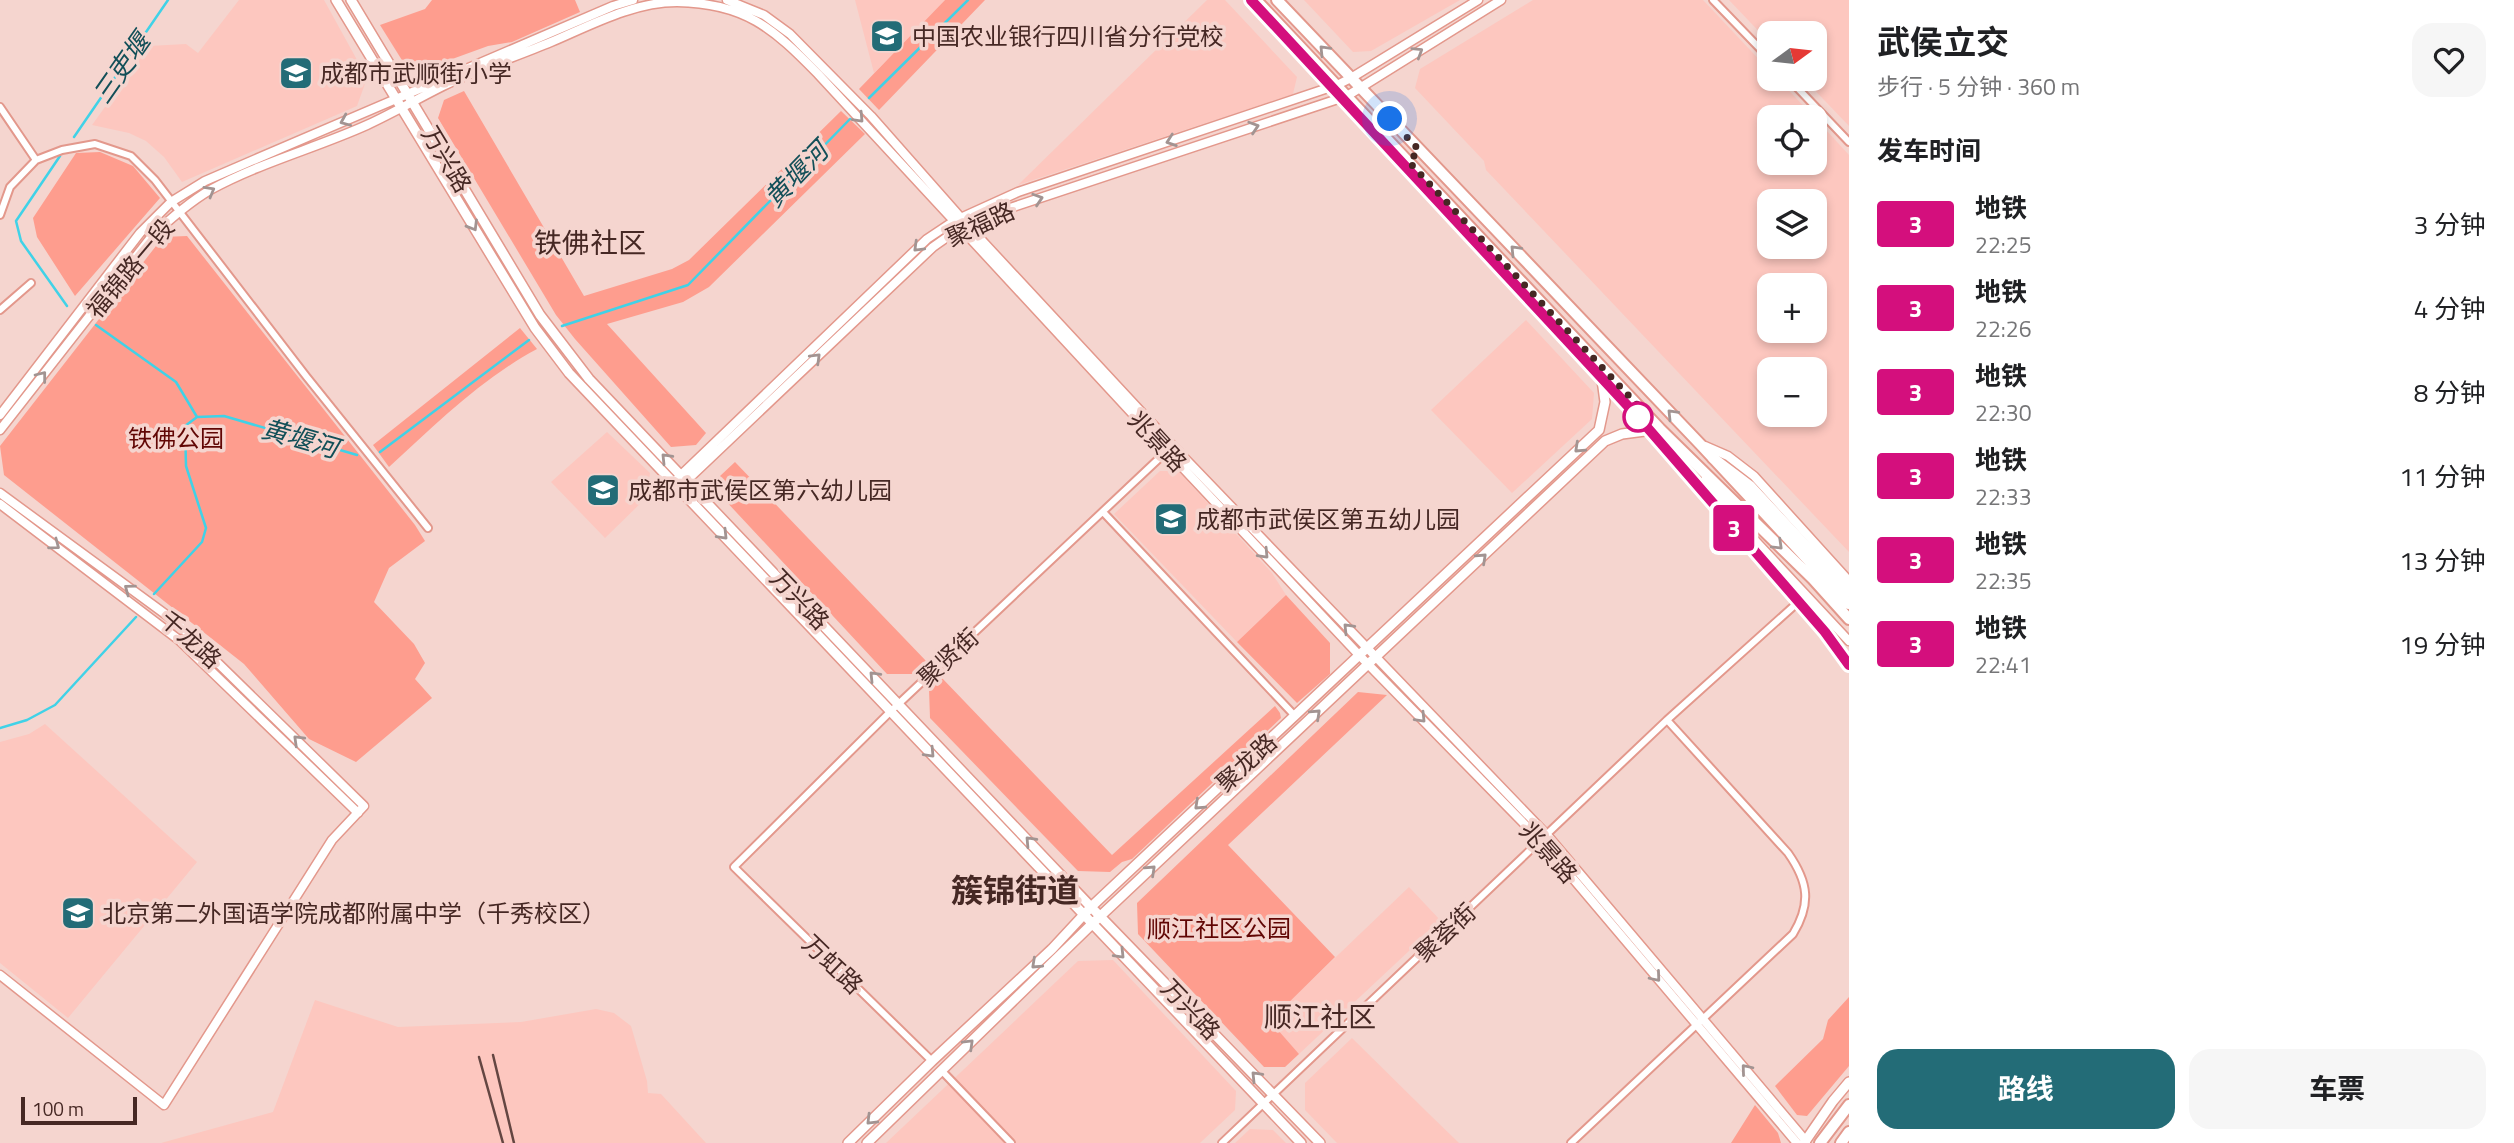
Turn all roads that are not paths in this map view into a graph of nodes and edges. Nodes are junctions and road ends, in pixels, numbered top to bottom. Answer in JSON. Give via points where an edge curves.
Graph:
{"nodes":[{"id":1,"x":336,"y":0,"type":"edge"},
{"id":2,"x":351,"y":0,"type":"edge"},
{"id":3,"x":633,"y":0,"type":"edge"},
{"id":4,"x":727,"y":0,"type":"edge"},
{"id":5,"x":1256,"y":0,"type":"edge"},
{"id":6,"x":1276,"y":0,"type":"edge"},
{"id":7,"x":1478,"y":0,"type":"edge"},
{"id":8,"x":1501,"y":0,"type":"edge"},
{"id":9,"x":1713,"y":0,"type":"edge"},
{"id":10,"x":1757,"y":46,"type":"edge"},
{"id":11,"x":1351,"y":78,"type":"junction"},
{"id":12,"x":1337,"y":85,"type":"junction"},
{"id":13,"x":1360,"y":89,"type":"junction"},
{"id":14,"x":1800,"y":91,"type":"edge"},
{"id":15,"x":1347,"y":96,"type":"junction"},
{"id":16,"x":410,"y":98,"type":"junction"},
{"id":17,"x":396,"y":99,"type":"junction"},
{"id":18,"x":0,"y":107,"type":"edge"},
{"id":19,"x":402,"y":109,"type":"junction"},
{"id":20,"x":1849,"y":142,"type":"edge"},
{"id":21,"x":1419,"y":150,"type":"junction"},
{"id":22,"x":36,"y":160,"type":"junction"},
{"id":23,"x":1409,"y":162,"type":"junction"},
{"id":24,"x":171,"y":202,"type":"junction"},
{"id":25,"x":178,"y":212,"type":"junction"},
{"id":26,"x":0,"y":215,"type":"edge"},
{"id":27,"x":961,"y":223,"type":"junction"},
{"id":28,"x":31,"y":283,"type":"dead end"},
{"id":29,"x":0,"y":310,"type":"edge"},
{"id":30,"x":1600,"y":365,"type":"junction"},
{"id":31,"x":0,"y":415,"type":"edge"},
{"id":32,"x":1660,"y":429,"type":"junction"},
{"id":33,"x":0,"y":430,"type":"edge"},
{"id":34,"x":1700,"y":444,"type":"junction"},
{"id":35,"x":1167,"y":451,"type":"junction"},
{"id":36,"x":1704,"y":472,"type":"junction"},
{"id":37,"x":684,"y":477,"type":"junction"},
{"id":38,"x":675,"y":486,"type":"junction"},
{"id":39,"x":0,"y":493,"type":"edge"},
{"id":40,"x":0,"y":504,"type":"edge"},
{"id":41,"x":1103,"y":512,"type":"junction"},
{"id":42,"x":428,"y":528,"type":"dead end"},
{"id":43,"x":1819,"y":573,"type":"junction"},
{"id":44,"x":1848,"y":578,"type":"edge"},
{"id":45,"x":1849,"y":592,"type":"edge"},
{"id":46,"x":1806,"y":595,"type":"junction"},
{"id":47,"x":1849,"y":604,"type":"edge"},
{"id":48,"x":1849,"y":619,"type":"edge"},
{"id":49,"x":1849,"y":641,"type":"edge"},
{"id":50,"x":1367,"y":648,"type":"junction"},
{"id":51,"x":1359,"y":655,"type":"junction"},
{"id":52,"x":1377,"y":657,"type":"junction"},
{"id":53,"x":1369,"y":664,"type":"junction"},
{"id":54,"x":900,"y":703,"type":"junction"},
{"id":55,"x":891,"y":711,"type":"junction"},
{"id":56,"x":1295,"y":716,"type":"junction"},
{"id":57,"x":1667,"y":720,"type":"junction"},
{"id":58,"x":361,"y":809,"type":"junction"},
{"id":59,"x":1545,"y":839,"type":"junction"},
{"id":60,"x":734,"y":867,"type":"joint"},
{"id":61,"x":1091,"y":906,"type":"junction"},
{"id":62,"x":1084,"y":915,"type":"junction"},
{"id":63,"x":1101,"y":917,"type":"junction"},
{"id":64,"x":1092,"y":924,"type":"junction"},
{"id":65,"x":0,"y":975,"type":"edge"},
{"id":66,"x":1699,"y":1021,"type":"junction"},
{"id":67,"x":932,"y":1061,"type":"junction"},
{"id":68,"x":942,"y":1071,"type":"junction"},
{"id":69,"x":1849,"y":1082,"type":"edge"},
{"id":70,"x":1273,"y":1094,"type":"junction"},
{"id":71,"x":1264,"y":1104,"type":"junction"},
{"id":72,"x":1849,"y":1105,"type":"edge"},
{"id":73,"x":1849,"y":1132,"type":"edge"},
{"id":74,"x":1802,"y":1142,"type":"edge"},
{"id":75,"x":848,"y":1143,"type":"edge"},
{"id":76,"x":867,"y":1143,"type":"edge"},
{"id":77,"x":1012,"y":1143,"type":"edge"},
{"id":78,"x":1222,"y":1143,"type":"edge"},
{"id":79,"x":1301,"y":1143,"type":"edge"},
{"id":80,"x":1320,"y":1143,"type":"edge"},
{"id":81,"x":1571,"y":1143,"type":"edge"},
{"id":82,"x":1820,"y":1143,"type":"edge"},
{"id":83,"x":1841,"y":1143,"type":"edge"}],
"edges":[{"from":1,"to":17,"type":"main road"},
{"from":2,"to":16,"type":"main road","name":"万兴路"},
{"from":3,"to":16,"type":"street"},
{"from":4,"to":27,"type":"street","name":"兆景路","via":[[764,15],[790,34],[871,116]]},
{"from":5,"to":12,"type":"main road"},
{"from":11,"to":6,"type":"main road","one_way":true},
{"from":7,"to":11,"type":"street"},
{"from":13,"to":8,"type":"street","name":"聚福路","one_way":true},
{"from":9,"to":10,"type":"street"},
{"from":11,"to":12,"type":"street"},
{"from":11,"to":13,"type":"main road"},
{"from":12,"to":15,"type":"main road"},
{"from":12,"to":27,"type":"street","one_way":true,"via":[[1018,192]]},
{"from":13,"to":15,"type":"street","name":"聚福路"},
{"from":13,"to":21,"type":"main road"},
{"from":14,"to":20,"type":"street"},
{"from":15,"to":23,"type":"main road"},
{"from":27,"to":15,"type":"street","name":"聚福路","one_way":true},
{"from":16,"to":17,"type":"street","name":"福锦路一段"},
{"from":16,"to":19,"type":"street","name":"福锦路一段"},
{"from":16,"to":27,"type":"street","name":"兆景路","one_way":true,"via":[[617,13],[676,2],[715,5],[761,23],[781,37]]},
{"from":37,"to":16,"type":"main road","name":"万兴路","one_way":true,"via":[[589,379],[540,315]]},
{"from":17,"to":19,"type":"main road"},
{"from":17,"to":24,"type":"street","name":"福锦路一段","one_way":true,"via":[[205,181]]},
{"from":18,"to":22,"type":"street"},
{"from":25,"to":19,"type":"street","name":"福锦路一段","one_way":true,"via":[[230,181]]},
{"from":19,"to":38,"type":"main road","one_way":true,"via":[[550,349]]},
{"from":21,"to":23,"type":"main road"},
{"from":34,"to":21,"type":"main road","one_way":true},
{"from":22,"to":24,"type":"street","via":[[95,144],[131,156]]},
{"from":22,"to":26,"type":"street","via":[[10,187]]},
{"from":23,"to":30,"type":"main road"},
{"from":24,"to":25,"type":"street"},
{"from":24,"to":31,"type":"street","name":"福锦路一段","via":[[140,233]]},
{"from":33,"to":25,"type":"street","name":"福锦路一段","one_way":true,"via":[[152,236]]},
{"from":25,"to":42,"type":"street"},
{"from":27,"to":35,"type":"street","name":"兆景路"},
{"from":27,"to":37,"type":"street","name":"聚福路"},
{"from":50,"to":27,"type":"street","name":"兆景路","one_way":true},
{"from":28,"to":29,"type":"street"},
{"from":30,"to":32,"type":"main road"},
{"from":30,"to":50,"type":"main road","name":"聚龙路","one_way":true,"via":[[1605,402],[1599,430]]},
{"from":32,"to":36,"type":"main road"},
{"from":52,"to":32,"type":"main road","name":"聚龙路","one_way":true,"via":[[1605,441]]},
{"from":34,"to":43,"type":"main road","via":[[1750,486]]},
{"from":34,"to":44,"type":"street","via":[[1728,456],[1754,476]]},
{"from":35,"to":41,"type":"street","name":"聚贤街"},
{"from":35,"to":51,"type":"street","name":"兆景路","one_way":true},
{"from":36,"to":43,"type":"main road","one_way":true},
{"from":36,"to":46,"type":"street","via":[[1734,518]]},
{"from":37,"to":38,"type":"street","name":"聚福路"},
{"from":54,"to":37,"type":"main road","name":"万兴路","one_way":true},
{"from":38,"to":55,"type":"main road","one_way":true},
{"from":58,"to":39,"type":"street","name":"千龙路","one_way":true,"via":[[176,622]]},
{"from":40,"to":58,"type":"street","name":"千龙路","one_way":true,"via":[[179,640]]},
{"from":41,"to":54,"type":"street","name":"聚贤街"},
{"from":41,"to":56,"type":"street"},
{"from":43,"to":45,"type":"main road"},
{"from":43,"to":47,"type":"main road"},
{"from":43,"to":48,"type":"main road"},
{"from":46,"to":49,"type":"street"},
{"from":46,"to":57,"type":"street","name":"聚荟街"},
{"from":50,"to":51,"type":"main road","name":"聚龙路"},
{"from":50,"to":52,"type":"street","name":"兆景路"},
{"from":51,"to":53,"type":"street","name":"兆景路"},
{"from":51,"to":56,"type":"main road","name":"聚龙路"},
{"from":52,"to":53,"type":"main road","name":"聚龙路"},
{"from":52,"to":59,"type":"street","name":"兆景路"},
{"from":53,"to":59,"type":"street","name":"兆景路","one_way":true},
{"from":63,"to":53,"type":"main road","name":"聚龙路","one_way":true},
{"from":54,"to":55,"type":"street","name":"聚贤街"},
{"from":61,"to":54,"type":"main road","name":"万兴路","one_way":true},
{"from":55,"to":60,"type":"street","name":"聚贤街"},
{"from":55,"to":62,"type":"main road","one_way":true},
{"from":56,"to":61,"type":"main road","name":"聚龙路","one_way":true},
{"from":57,"to":59,"type":"street","name":"聚荟街"},
{"from":57,"to":66,"type":"street","via":[[1788,853],[1805,886],[1806,905],[1793,934]]},
{"from":58,"to":65,"type":"street","via":[[332,840],[164,1105]]},
{"from":59,"to":66,"type":"street","name":"兆景路"},
{"from":59,"to":70,"type":"street","name":"聚荟街"},
{"from":60,"to":67,"type":"street","name":"万虹路"},
{"from":61,"to":62,"type":"main road","name":"聚龙路"},
{"from":61,"to":63,"type":"main road","name":"万兴路"},
{"from":62,"to":64,"type":"main road"},
{"from":62,"to":67,"type":"main road","name":"聚龙路","one_way":true},
{"from":63,"to":64,"type":"main road","name":"聚龙路"},
{"from":70,"to":63,"type":"main road","name":"万兴路","one_way":true},
{"from":68,"to":64,"type":"main road","name":"聚龙路","one_way":true},
{"from":64,"to":71,"type":"main road","one_way":true},
{"from":66,"to":74,"type":"street","name":"兆景路"},
{"from":66,"to":81,"type":"street"},
{"from":67,"to":75,"type":"main road","name":"聚龙路","one_way":true},
{"from":68,"to":76,"type":"main road","name":"聚龙路"},
{"from":68,"to":77,"type":"street"},
{"from":69,"to":74,"type":"main road"},
{"from":70,"to":71,"type":"street","name":"聚荟街"},
{"from":70,"to":80,"type":"main road","name":"万兴路"},
{"from":71,"to":78,"type":"street","name":"聚荟街"},
{"from":71,"to":79,"type":"main road"},
{"from":72,"to":82,"type":"main road"},
{"from":73,"to":83,"type":"main road"}]}
